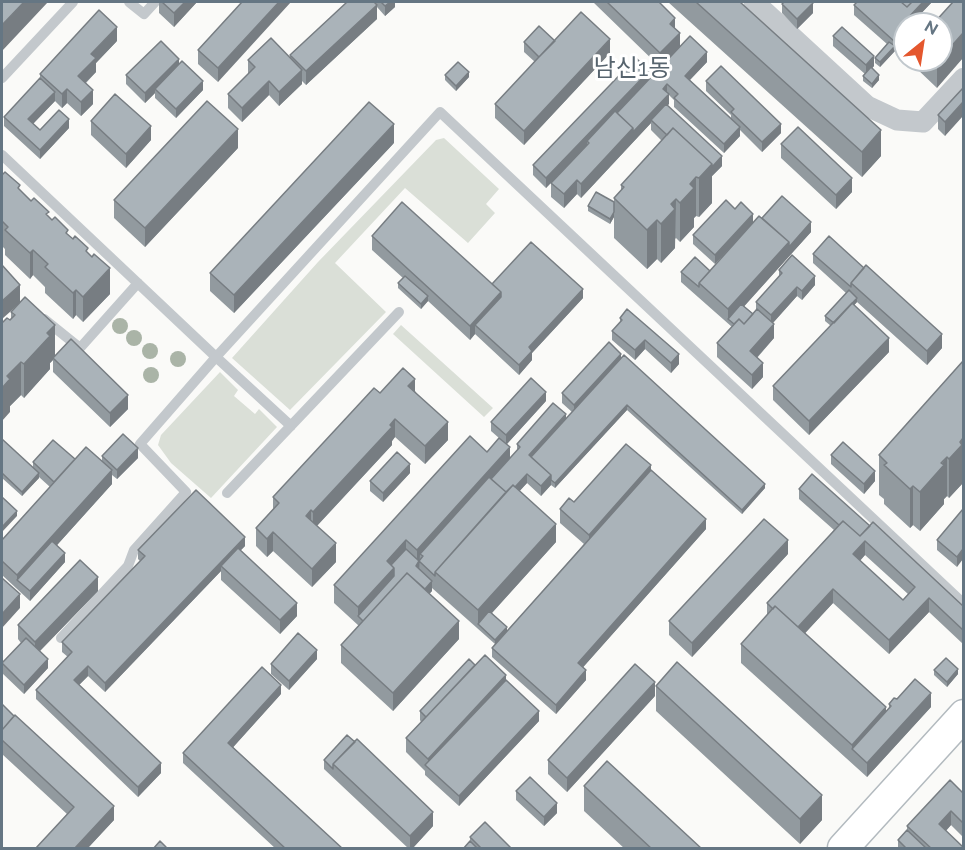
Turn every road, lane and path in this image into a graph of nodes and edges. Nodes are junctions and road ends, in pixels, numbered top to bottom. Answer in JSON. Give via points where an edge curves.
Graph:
{"nodes":[{"id":1,"x":73,"y":2,"type":"edge"},
{"id":2,"x":129,"y":2,"type":"edge"},
{"id":3,"x":155,"y":2,"type":"edge"},
{"id":4,"x":754,"y":2,"type":"edge"},
{"id":5,"x":2,"y":78,"type":"edge"},
{"id":6,"x":963,"y":78,"type":"edge"},
{"id":7,"x":2,"y":155,"type":"edge"},
{"id":8,"x":138,"y":283,"type":"junction"},
{"id":9,"x":399,"y":312,"type":"dead end"},
{"id":10,"x":37,"y":313,"type":"edge"},
{"id":11,"x":216,"y":357,"type":"junction"},
{"id":12,"x":291,"y":426,"type":"junction"},
{"id":13,"x":228,"y":493,"type":"dead end"},
{"id":14,"x":963,"y":604,"type":"edge"},
{"id":15,"x":61,"y":638,"type":"dead end"},
{"id":16,"x":963,"y":715,"type":"edge"},
{"id":17,"x":843,"y":849,"type":"edge"}],
"edges":[{"from":1,"to":5,"type":"lane"},
{"from":2,"to":3,"type":"lane","via":[[144,14]]},
{"from":4,"to":6,"type":"street","via":[[867,106],[897,120],[923,122]]},
{"from":7,"to":8,"type":"lane"},
{"from":8,"to":10,"type":"lane","via":[[80,348]]},
{"from":8,"to":11,"type":"lane"},
{"from":9,"to":12,"type":"lane"},
{"from":11,"to":12,"type":"lane"},
{"from":11,"to":14,"type":"lane","via":[[440,112]]},
{"from":11,"to":15,"type":"lane","via":[[140,444],[186,492],[135,550],[128,566]]},
{"from":12,"to":13,"type":"lane"},
{"from":16,"to":17,"type":"street"}]}
